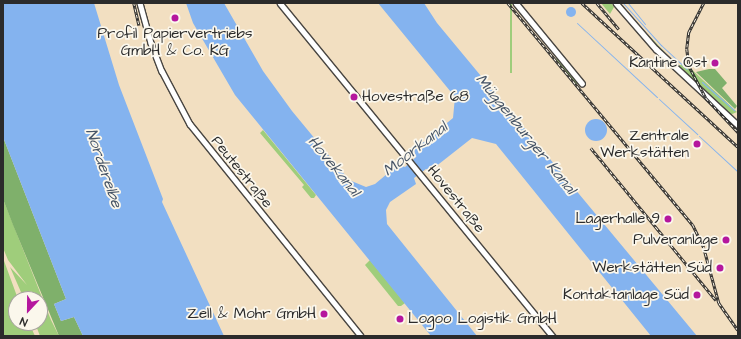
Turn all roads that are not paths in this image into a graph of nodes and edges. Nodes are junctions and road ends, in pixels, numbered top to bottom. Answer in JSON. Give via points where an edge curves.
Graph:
{"nodes":[{"id":1,"x":140,"y":3,"type":"edge"},
{"id":2,"x":280,"y":3,"type":"edge"},
{"id":3,"x":516,"y":3,"type":"edge"},
{"id":4,"x":616,"y":3,"type":"edge"},
{"id":5,"x":582,"y":84,"type":"dead end"},
{"id":6,"x":738,"y":125,"type":"edge"},
{"id":7,"x":361,"y":336,"type":"edge"},
{"id":8,"x":553,"y":336,"type":"edge"}],
"edges":[{"from":1,"to":7,"type":"street","name":"Peutestraße","via":[[162,71],[190,124]]},
{"from":2,"to":8,"type":"street","name":"Hovestraße"},
{"from":3,"to":5,"type":"street"},
{"from":4,"to":6,"type":"street","via":[[656,49]]}]}
